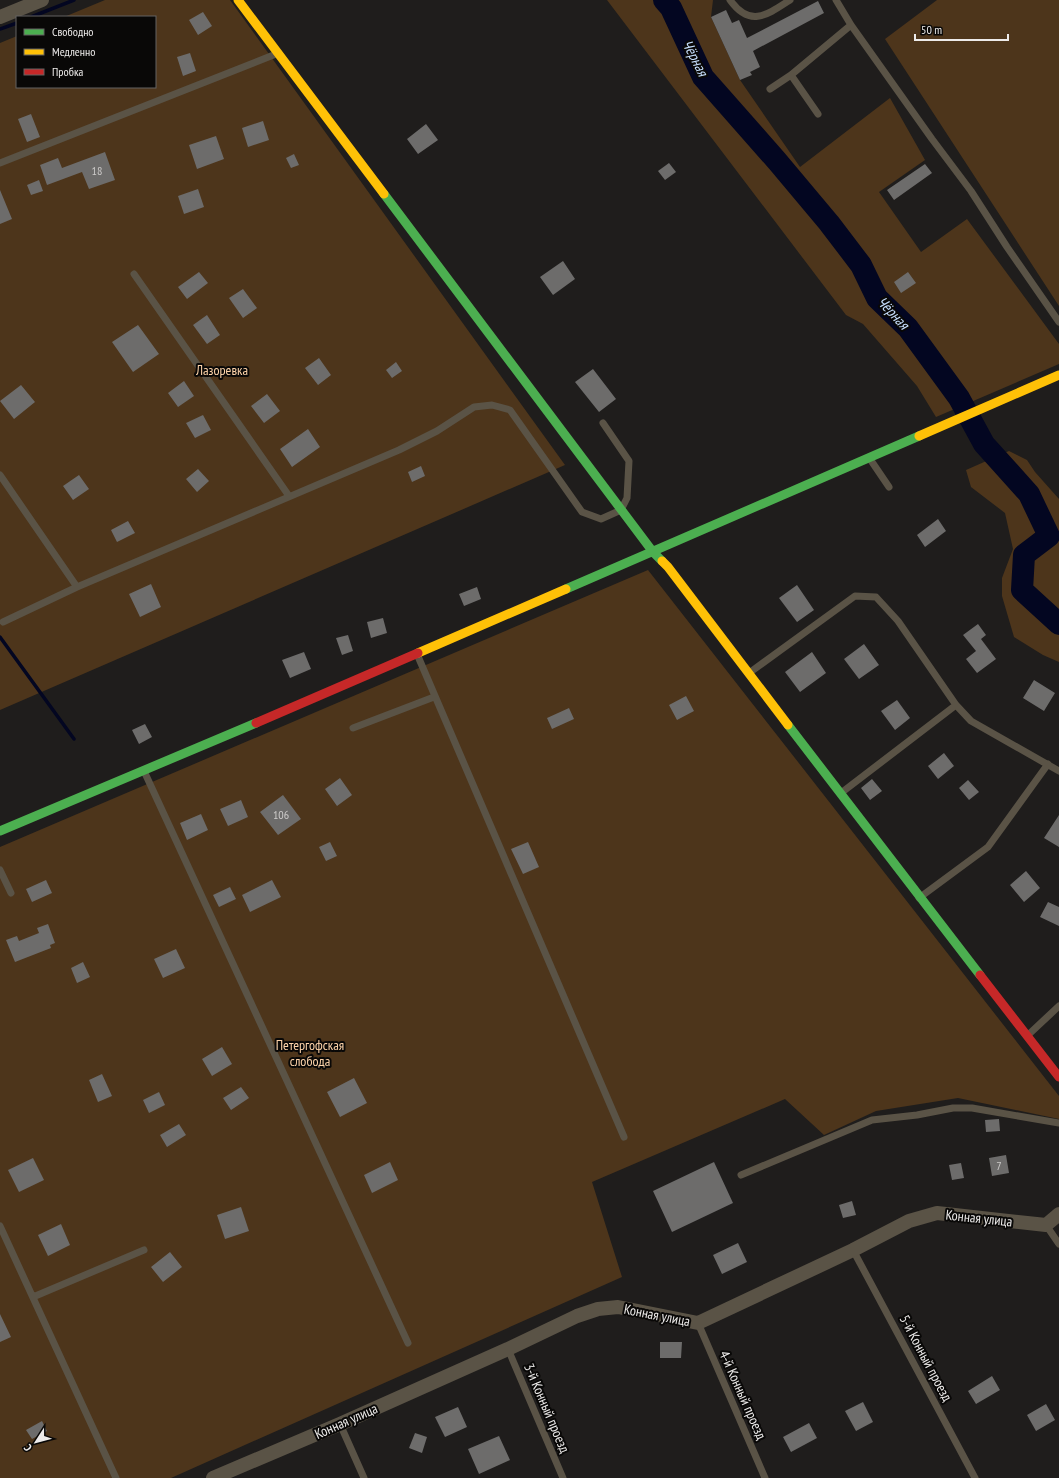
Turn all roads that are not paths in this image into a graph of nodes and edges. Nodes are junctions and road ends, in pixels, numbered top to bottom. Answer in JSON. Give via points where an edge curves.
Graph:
{"nodes":[{"id":1,"x":42,"y":0,"type":"edge"},
{"id":2,"x":238,"y":0,"type":"edge"},
{"id":3,"x":730,"y":0,"type":"edge"},
{"id":4,"x":790,"y":0,"type":"edge"},
{"id":5,"x":836,"y":0,"type":"edge"},
{"id":6,"x":0,"y":17,"type":"edge"},
{"id":7,"x":851,"y":25,"type":"junction"},
{"id":8,"x":278,"y":53,"type":"junction"},
{"id":9,"x":791,"y":75,"type":"junction"},
{"id":10,"x":770,"y":89,"type":"dead end"},
{"id":11,"x":818,"y":114,"type":"dead end"},
{"id":12,"x":0,"y":163,"type":"edge"},
{"id":13,"x":134,"y":274,"type":"dead end"},
{"id":14,"x":1059,"y":322,"type":"edge"},
{"id":15,"x":1059,"y":374,"type":"edge"},
{"id":16,"x":603,"y":423,"type":"dead end"},
{"id":17,"x":869,"y":457,"type":"junction"},
{"id":18,"x":0,"y":475,"type":"edge"},
{"id":19,"x":889,"y":487,"type":"dead end"},
{"id":20,"x":290,"y":496,"type":"junction"},
{"id":21,"x":622,"y":510,"type":"junction"},
{"id":22,"x":653,"y":552,"type":"junction"},
{"id":23,"x":77,"y":587,"type":"junction"},
{"id":24,"x":2,"y":622,"type":"dead end"},
{"id":25,"x":416,"y":654,"type":"junction"},
{"id":26,"x":748,"y":674,"type":"junction"},
{"id":27,"x":434,"y":697,"type":"junction"},
{"id":28,"x":956,"y":705,"type":"junction"},
{"id":29,"x":353,"y":728,"type":"dead end"},
{"id":30,"x":1048,"y":764,"type":"junction"},
{"id":31,"x":144,"y":770,"type":"junction"},
{"id":32,"x":1059,"y":771,"type":"edge"},
{"id":33,"x":839,"y":794,"type":"junction"},
{"id":34,"x":0,"y":831,"type":"edge"},
{"id":35,"x":0,"y":870,"type":"edge"},
{"id":36,"x":11,"y":893,"type":"dead end"},
{"id":37,"x":919,"y":898,"type":"junction"},
{"id":38,"x":1059,"y":1006,"type":"edge"},
{"id":39,"x":1027,"y":1036,"type":"junction"},
{"id":40,"x":1059,"y":1077,"type":"edge"},
{"id":41,"x":1059,"y":1123,"type":"edge"},
{"id":42,"x":624,"y":1137,"type":"dead end"},
{"id":43,"x":741,"y":1174,"type":"dead end"},
{"id":44,"x":1059,"y":1214,"type":"edge"},
{"id":45,"x":0,"y":1226,"type":"edge"},
{"id":46,"x":1046,"y":1226,"type":"junction"},
{"id":47,"x":1059,"y":1244,"type":"edge"},
{"id":48,"x":144,"y":1250,"type":"dead end"},
{"id":49,"x":853,"y":1250,"type":"junction"},
{"id":50,"x":33,"y":1297,"type":"junction"},
{"id":51,"x":698,"y":1323,"type":"junction"},
{"id":52,"x":408,"y":1343,"type":"dead end"},
{"id":53,"x":508,"y":1349,"type":"junction"},
{"id":54,"x":340,"y":1424,"type":"junction"},
{"id":55,"x":116,"y":1478,"type":"edge"},
{"id":56,"x":213,"y":1478,"type":"edge"},
{"id":57,"x":364,"y":1478,"type":"edge"},
{"id":58,"x":563,"y":1478,"type":"edge"},
{"id":59,"x":765,"y":1478,"type":"edge"},
{"id":60,"x":975,"y":1478,"type":"edge"}],
"edges":[{"from":1,"to":6,"type":"street"},
{"from":2,"to":8,"type":"street"},
{"from":3,"to":4,"type":"lane","via":[[741,13],[752,17],[764,16]]},
{"from":5,"to":7,"type":"lane"},
{"from":7,"to":9,"type":"lane"},
{"from":7,"to":14,"type":"lane","via":[[971,191]]},
{"from":8,"to":12,"type":"lane"},
{"from":8,"to":21,"type":"street"},
{"from":9,"to":10,"type":"lane"},
{"from":9,"to":11,"type":"lane"},
{"from":13,"to":20,"type":"lane"},
{"from":15,"to":17,"type":"street"},
{"from":16,"to":21,"type":"lane","via":[[630,461],[626,498]]},
{"from":17,"to":19,"type":"lane"},
{"from":17,"to":22,"type":"street"},
{"from":18,"to":23,"type":"lane"},
{"from":20,"to":21,"type":"lane","via":[[399,450],[437,431],[474,407],[492,405],[510,410],[582,512],[601,518]]},
{"from":20,"to":23,"type":"lane"},
{"from":21,"to":22,"type":"street"},
{"from":22,"to":25,"type":"street"},
{"from":22,"to":26,"type":"street","via":[[668,567]]},
{"from":23,"to":24,"type":"lane"},
{"from":25,"to":27,"type":"lane"},
{"from":25,"to":31,"type":"street"},
{"from":26,"to":28,"type":"lane","via":[[855,596],[876,597],[898,621]]},
{"from":26,"to":33,"type":"street"},
{"from":27,"to":29,"type":"lane"},
{"from":27,"to":42,"type":"lane"},
{"from":28,"to":30,"type":"lane","via":[[971,721]]},
{"from":28,"to":33,"type":"lane"},
{"from":30,"to":32,"type":"lane"},
{"from":30,"to":37,"type":"lane","via":[[988,847]]},
{"from":31,"to":34,"type":"street"},
{"from":31,"to":52,"type":"lane"},
{"from":33,"to":37,"type":"street"},
{"from":35,"to":36,"type":"lane"},
{"from":37,"to":39,"type":"street"},
{"from":38,"to":39,"type":"lane"},
{"from":39,"to":40,"type":"street"},
{"from":41,"to":43,"type":"lane","via":[[972,1108],[953,1108],[872,1120]]},
{"from":44,"to":46,"type":"street"},
{"from":45,"to":50,"type":"lane"},
{"from":46,"to":47,"type":"lane"},
{"from":46,"to":49,"type":"street","name":"Конная улица","via":[[937,1213],[909,1221]]},
{"from":48,"to":50,"type":"lane"},
{"from":49,"to":51,"type":"street","name":"Конная улица"},
{"from":49,"to":60,"type":"lane","name":"5-й Конный проезд"},
{"from":50,"to":55,"type":"lane"},
{"from":51,"to":53,"type":"street","name":"Конная улица","via":[[618,1307],[598,1309],[577,1316]]},
{"from":51,"to":59,"type":"lane","name":"4-й Конный проезд"},
{"from":53,"to":54,"type":"street","name":"Конная улица"},
{"from":53,"to":58,"type":"lane","name":"3-й Конный проезд"},
{"from":54,"to":56,"type":"street","name":"Конная улица"},
{"from":54,"to":57,"type":"lane"}]}
